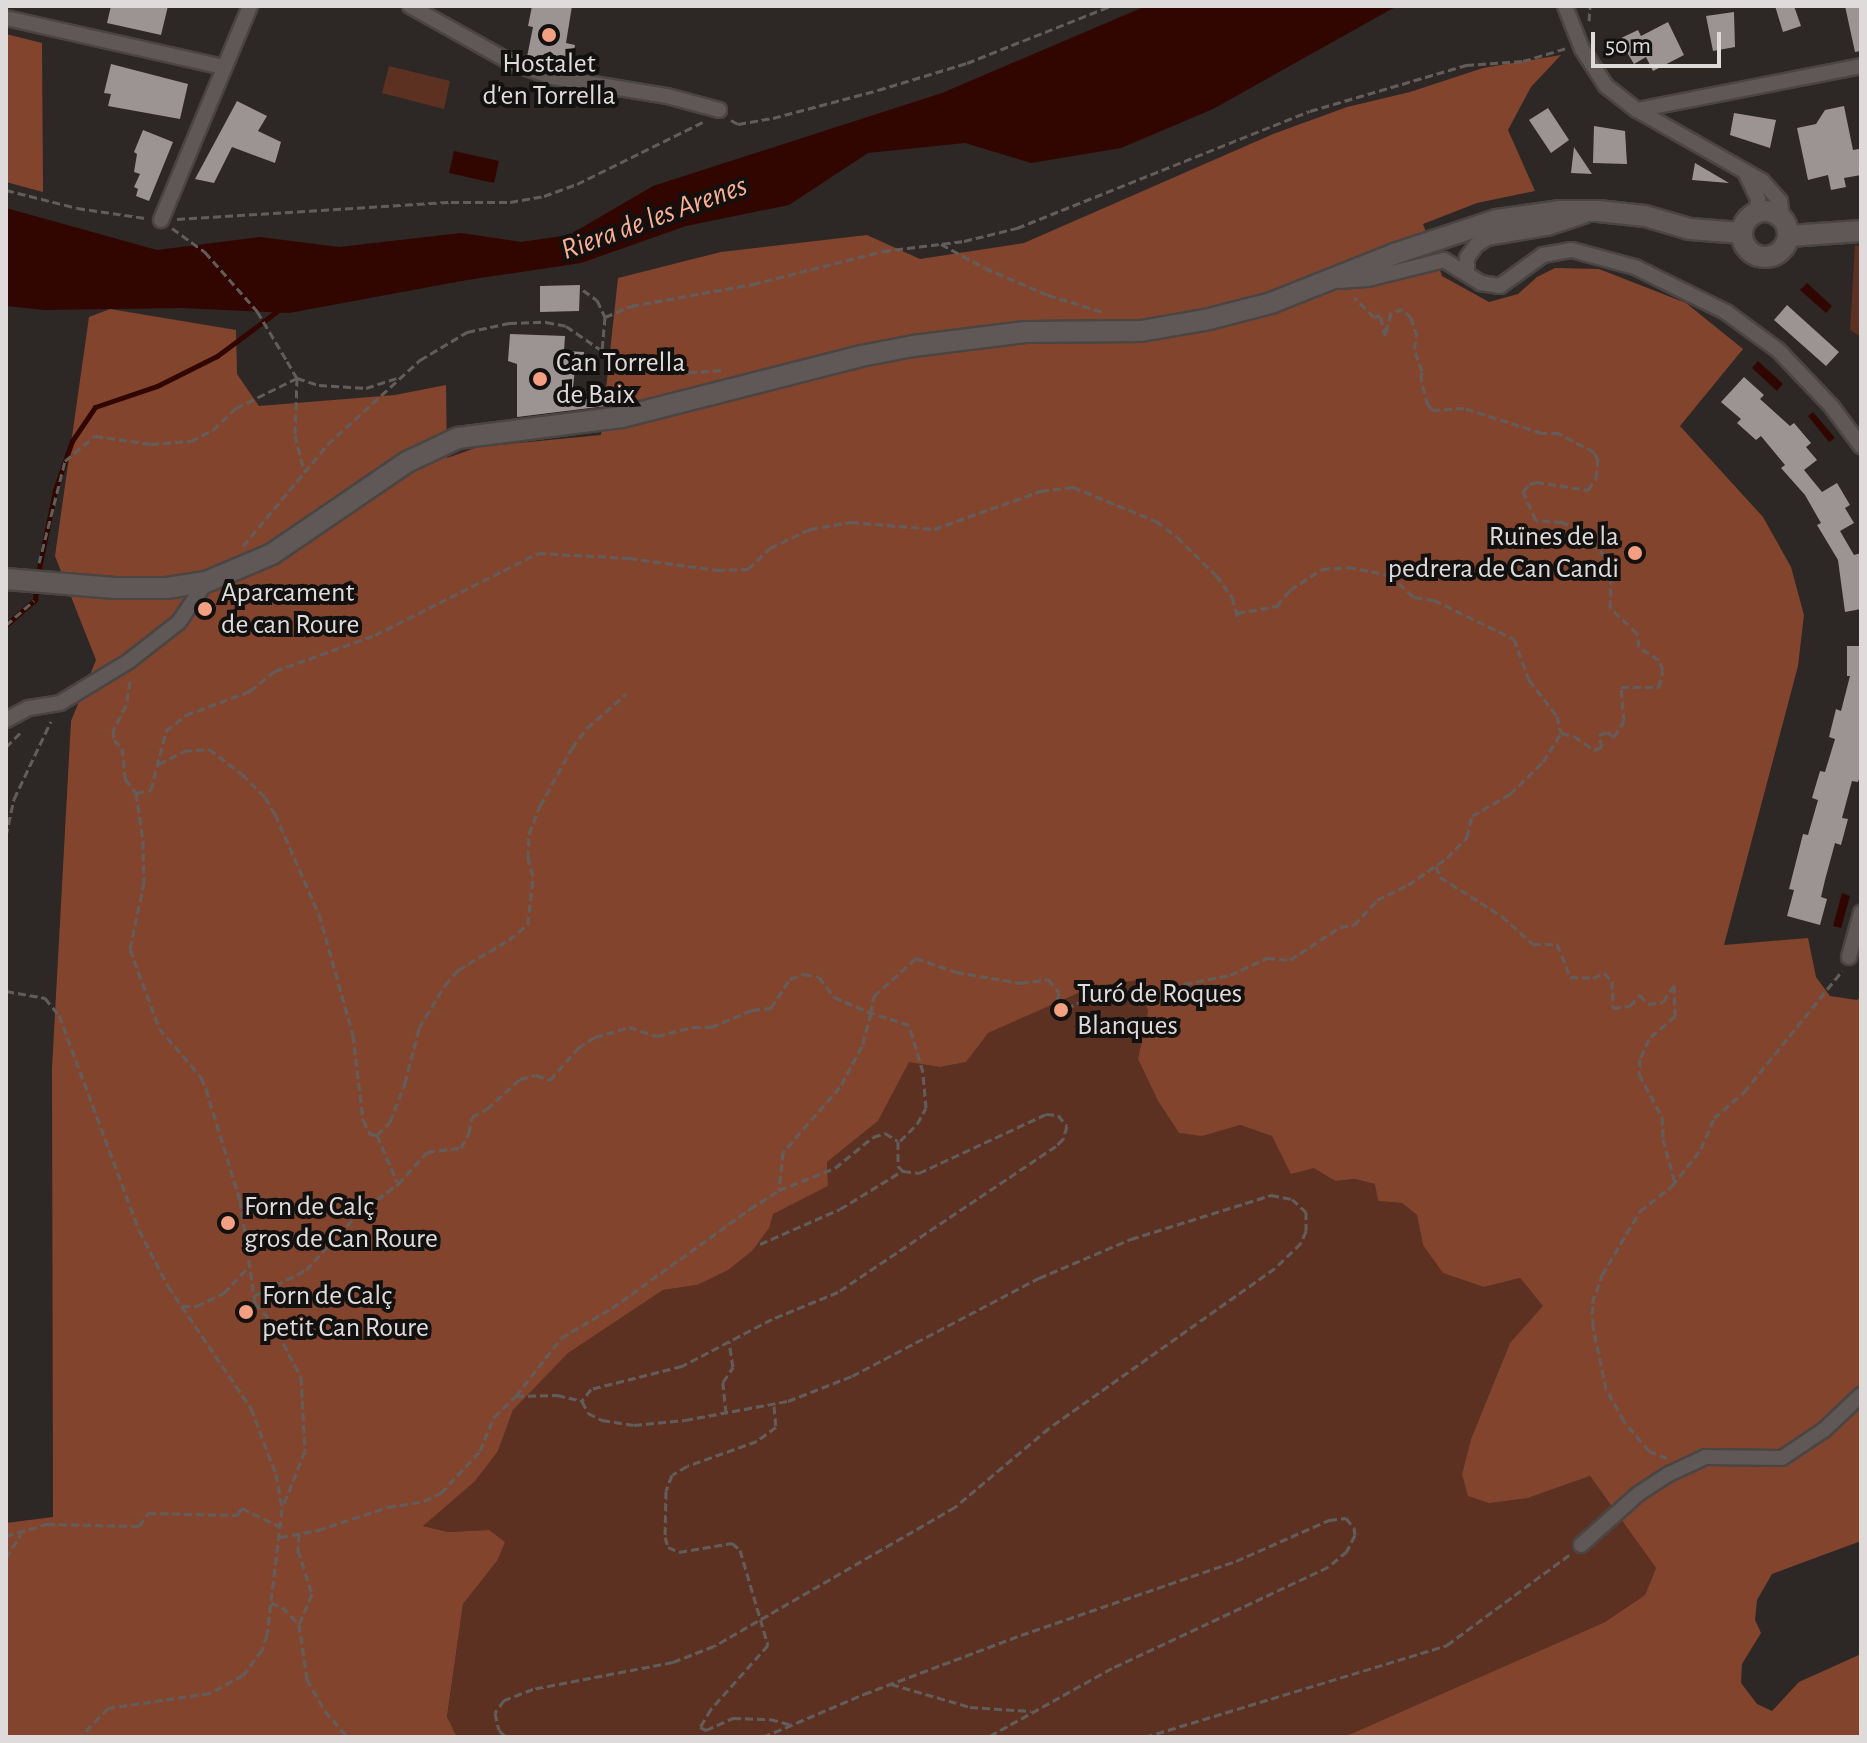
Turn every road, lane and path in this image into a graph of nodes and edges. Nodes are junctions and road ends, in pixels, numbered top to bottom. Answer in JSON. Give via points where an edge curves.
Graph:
{"nodes":[{"id":1,"x":250,"y":6,"type":"edge"},
{"id":2,"x":410,"y":6,"type":"edge"},
{"id":3,"x":1110,"y":6,"type":"edge"},
{"id":4,"x":1565,"y":6,"type":"edge"},
{"id":5,"x":6,"y":18,"type":"edge"},
{"id":6,"x":1580,"y":43,"type":"junction"},
{"id":7,"x":1861,"y":66,"type":"edge"},
{"id":8,"x":224,"y":67,"type":"junction"},
{"id":9,"x":719,"y":110,"type":"junction"},
{"id":10,"x":1637,"y":110,"type":"junction"},
{"id":11,"x":1746,"y":174,"type":"junction"},
{"id":12,"x":6,"y":190,"type":"edge"},
{"id":13,"x":1598,"y":211,"type":"junction"},
{"id":14,"x":1757,"y":212,"type":"junction"},
{"id":15,"x":161,"y":220,"type":"junction"},
{"id":16,"x":1785,"y":227,"type":"junction"},
{"id":17,"x":1463,"y":231,"type":"junction"},
{"id":18,"x":1861,"y":231,"type":"edge"},
{"id":19,"x":1742,"y":233,"type":"junction"},
{"id":20,"x":941,"y":244,"type":"junction"},
{"id":21,"x":1464,"y":270,"type":"junction"},
{"id":22,"x":1342,"y":281,"type":"junction"},
{"id":23,"x":1320,"y":283,"type":"junction"},
{"id":24,"x":583,"y":290,"type":"dead end"},
{"id":25,"x":1103,"y":312,"type":"dead end"},
{"id":26,"x":605,"y":317,"type":"junction"},
{"id":27,"x":602,"y":353,"type":"junction"},
{"id":28,"x":736,"y":369,"type":"dead end"},
{"id":29,"x":400,"y":377,"type":"junction"},
{"id":30,"x":297,"y":378,"type":"junction"},
{"id":31,"x":1861,"y":446,"type":"edge"},
{"id":32,"x":304,"y":471,"type":"junction"},
{"id":33,"x":232,"y":553,"type":"dead end"},
{"id":34,"x":6,"y":579,"type":"edge"},
{"id":35,"x":36,"y":582,"type":"junction"},
{"id":36,"x":206,"y":582,"type":"junction"},
{"id":37,"x":1237,"y":613,"type":"junction"},
{"id":38,"x":1239,"y":621,"type":"dead end"},
{"id":39,"x":6,"y":625,"type":"edge"},
{"id":40,"x":137,"y":654,"type":"junction"},
{"id":41,"x":626,"y":694,"type":"dead end"},
{"id":42,"x":60,"y":703,"type":"junction"},
{"id":43,"x":6,"y":720,"type":"edge"},
{"id":44,"x":1561,"y":733,"type":"junction"},
{"id":45,"x":159,"y":764,"type":"junction"},
{"id":46,"x":136,"y":793,"type":"junction"},
{"id":47,"x":6,"y":836,"type":"edge"},
{"id":48,"x":1436,"y":866,"type":"junction"},
{"id":49,"x":1861,"y":913,"type":"edge"},
{"id":50,"x":1849,"y":957,"type":"joint"},
{"id":51,"x":6,"y":991,"type":"edge"},
{"id":52,"x":871,"y":1013,"type":"junction"},
{"id":53,"x":377,"y":1135,"type":"junction"},
{"id":54,"x":898,"y":1141,"type":"junction"},
{"id":55,"x":903,"y":1171,"type":"junction"},
{"id":56,"x":1675,"y":1183,"type":"junction"},
{"id":57,"x":398,"y":1184,"type":"junction"},
{"id":58,"x":779,"y":1190,"type":"junction"},
{"id":59,"x":760,"y":1244,"type":"dead end"},
{"id":60,"x":247,"y":1268,"type":"junction"},
{"id":61,"x":254,"y":1296,"type":"junction"},
{"id":62,"x":182,"y":1306,"type":"junction"},
{"id":63,"x":729,"y":1341,"type":"junction"},
{"id":64,"x":1861,"y":1395,"type":"edge"},
{"id":65,"x":516,"y":1396,"type":"junction"},
{"id":66,"x":582,"y":1401,"type":"junction"},
{"id":67,"x":773,"y":1404,"type":"junction"},
{"id":68,"x":726,"y":1413,"type":"junction"},
{"id":69,"x":1685,"y":1465,"type":"junction"},
{"id":70,"x":282,"y":1509,"type":"junction"},
{"id":71,"x":281,"y":1527,"type":"junction"},
{"id":72,"x":21,"y":1533,"type":"junction"},
{"id":73,"x":299,"y":1534,"type":"junction"},
{"id":74,"x":6,"y":1536,"type":"edge"},
{"id":75,"x":280,"y":1537,"type":"junction"},
{"id":76,"x":1581,"y":1545,"type":"joint"},
{"id":77,"x":6,"y":1558,"type":"edge"},
{"id":78,"x":271,"y":1603,"type":"junction"},
{"id":79,"x":761,"y":1619,"type":"junction"},
{"id":80,"x":299,"y":1624,"type":"junction"},
{"id":81,"x":890,"y":1684,"type":"junction"},
{"id":82,"x":1031,"y":1711,"type":"junction"},
{"id":83,"x":792,"y":1725,"type":"junction"},
{"id":84,"x":80,"y":1737,"type":"edge"},
{"id":85,"x":348,"y":1737,"type":"edge"},
{"id":86,"x":506,"y":1737,"type":"edge"},
{"id":87,"x":763,"y":1737,"type":"edge"},
{"id":88,"x":988,"y":1737,"type":"edge"},
{"id":89,"x":1145,"y":1737,"type":"edge"}],
"edges":[{"from":1,"to":8,"type":"street"},
{"from":2,"to":9,"type":"street","via":[[512,63],[552,77]]},
{"from":3,"to":9,"type":"path","via":[[967,63],[878,90],[738,124]]},
{"from":4,"to":6,"type":"street"},
{"from":5,"to":8,"type":"street"},
{"from":6,"to":10,"type":"street","via":[[1606,86]]},
{"from":6,"to":20,"type":"path","via":[[1539,58],[1466,65],[1360,95],[1041,220]]},
{"from":7,"to":10,"type":"street"},
{"from":8,"to":15,"type":"street"},
{"from":9,"to":15,"type":"path","via":[[692,130],[544,196]]},
{"from":10,"to":11,"type":"street"},
{"from":11,"to":14,"type":"street","via":[[1758,199]]},
{"from":11,"to":16,"type":"street","via":[[1772,190]]},
{"from":12,"to":15,"type":"path","via":[[77,208]]},
{"from":13,"to":17,"type":"street","via":[[1497,220]]},
{"from":13,"to":19,"type":"street"},
{"from":13,"to":21,"type":"street","via":[[1547,228],[1487,238],[1476,245]]},
{"from":14,"to":16,"type":"street","via":[[1770,211]]},
{"from":14,"to":19,"type":"street"},
{"from":15,"to":30,"type":"path","via":[[205,252],[257,311]]},
{"from":16,"to":18,"type":"street"},
{"from":16,"to":19,"type":"street","via":[[1779,253],[1761,257],[1749,251]]},
{"from":17,"to":21,"type":"street","via":[[1454,245]]},
{"from":17,"to":23,"type":"street"},
{"from":20,"to":25,"type":"path","via":[[1048,295]]},
{"from":20,"to":26,"type":"path","via":[[883,251],[753,284],[631,306]]},
{"from":21,"to":22,"type":"street","via":[[1444,260]]},
{"from":21,"to":31,"type":"street","via":[[1481,283],[1500,286],[1543,255],[1572,250],[1664,279],[1726,312],[1778,350]]},
{"from":22,"to":23,"type":"street"},
{"from":22,"to":44,"type":"path","via":[[1361,306],[1374,317],[1380,315],[1385,336],[1391,313],[1403,309],[1411,318],[1421,380],[1433,410],[1464,408],[1542,433],[1559,433],[1584,444],[1598,460],[1588,490],[1529,484],[1523,492],[1526,503],[1541,523],[1562,522],[1590,535],[1606,556],[1610,608],[1625,618],[1637,633],[1639,647],[1659,660],[1663,670],[1659,687],[1621,687],[1624,721],[1614,737],[1607,732],[1599,735],[1602,747],[1594,750]]},
{"from":23,"to":36,"type":"street","via":[[1271,303],[1176,325],[1141,331],[1025,332],[913,346],[622,417],[458,438],[407,462],[272,554]]},
{"from":24,"to":26,"type":"path","via":[[597,300]]},
{"from":26,"to":27,"type":"path"},
{"from":27,"to":28,"type":"path","via":[[626,367],[655,371]]},
{"from":27,"to":29,"type":"path","via":[[566,326],[509,323],[467,332]]},
{"from":29,"to":30,"type":"path","via":[[366,388]]},
{"from":29,"to":32,"type":"path"},
{"from":30,"to":32,"type":"path","via":[[295,435]]},
{"from":30,"to":35,"type":"path","via":[[236,408],[213,430],[191,441],[151,444],[95,436],[65,461]]},
{"from":32,"to":33,"type":"path"},
{"from":34,"to":35,"type":"street"},
{"from":35,"to":36,"type":"street","via":[[167,588]]},
{"from":35,"to":39,"type":"path","via":[[35,600]]},
{"from":36,"to":40,"type":"street","via":[[179,622]]},
{"from":37,"to":38,"type":"path"},
{"from":37,"to":44,"type":"path","via":[[1277,606],[1299,582],[1322,569],[1348,567],[1390,575],[1414,597],[1434,600],[1514,639],[1529,680],[1557,716]]},
{"from":37,"to":45,"type":"path","via":[[1216,575],[1177,537],[1156,521],[1073,487],[1041,491],[934,529],[851,522],[810,529],[770,548],[748,569],[734,571],[538,553],[375,635],[275,671],[250,691],[186,715],[166,731]]},
{"from":40,"to":42,"type":"street"},
{"from":40,"to":46,"type":"path","via":[[126,705],[113,730],[122,748],[125,779]]},
{"from":41,"to":53,"type":"path","via":[[587,728],[540,806],[529,834],[533,876],[528,924],[458,970],[445,985],[413,1043],[390,1122]]},
{"from":42,"to":43,"type":"street","via":[[29,708]]},
{"from":42,"to":47,"type":"path","via":[[14,799]]},
{"from":44,"to":48,"type":"path","via":[[1543,762],[1510,794],[1472,816],[1467,837]]},
{"from":45,"to":46,"type":"path","via":[[151,790]]},
{"from":45,"to":53,"type":"path","via":[[184,751],[209,749],[242,774],[275,814],[319,914],[356,1047],[363,1120],[370,1134]]},
{"from":46,"to":60,"type":"path","via":[[144,882],[130,949],[159,1028],[206,1089],[240,1200]]},
{"from":48,"to":52,"type":"path","via":[[1377,900],[1354,925],[1340,927],[1290,960],[1267,958],[1230,975],[1149,991],[1138,998],[1092,997],[1055,1013],[1059,992],[1048,979],[1021,983],[956,972],[916,958],[874,996]]},
{"from":48,"to":56,"type":"path","via":[[1440,877],[1502,916],[1533,944],[1557,944],[1570,977],[1604,973],[1612,981],[1613,1008],[1630,1006],[1640,995],[1648,1004],[1663,1002],[1674,985],[1675,1016],[1649,1039],[1639,1074],[1662,1117]]},
{"from":49,"to":50,"type":"street"},
{"from":50,"to":56,"type":"path","via":[[1744,1092],[1714,1118],[1701,1149]]},
{"from":51,"to":62,"type":"path","via":[[45,998],[59,1015],[139,1230]]},
{"from":52,"to":54,"type":"path","via":[[909,1025],[923,1072],[926,1108]]},
{"from":52,"to":57,"type":"path","via":[[834,997],[819,977],[804,974],[790,979],[771,1008],[711,1027],[657,1036],[629,1027],[595,1037],[569,1054],[550,1080],[536,1075],[520,1079],[472,1117],[461,1148],[427,1152]]},
{"from":52,"to":58,"type":"path","via":[[862,1046],[840,1087],[783,1152]]},
{"from":53,"to":57,"type":"path"},
{"from":54,"to":55,"type":"path","via":[[895,1157]]},
{"from":54,"to":58,"type":"path","via":[[885,1133],[873,1137],[835,1168]]},
{"from":55,"to":59,"type":"path","via":[[840,1209]]},
{"from":55,"to":63,"type":"path","via":[[930,1170],[1046,1114],[1058,1115],[1067,1126],[1056,1146],[838,1292]]},
{"from":56,"to":69,"type":"path","via":[[1640,1211],[1602,1275],[1592,1303],[1606,1389],[1624,1421],[1649,1451]]},
{"from":57,"to":61,"type":"path","via":[[358,1214],[306,1270]]},
{"from":58,"to":65,"type":"path","via":[[561,1338]]},
{"from":60,"to":61,"type":"path"},
{"from":60,"to":62,"type":"path","via":[[224,1293],[197,1306]]},
{"from":61,"to":70,"type":"path","via":[[296,1364],[305,1391],[305,1451]]},
{"from":62,"to":70,"type":"path","via":[[251,1408],[276,1474]]},
{"from":63,"to":66,"type":"path","via":[[682,1366],[591,1389]]},
{"from":63,"to":68,"type":"path","via":[[733,1367],[723,1382]]},
{"from":64,"to":69,"type":"street","via":[[1824,1430],[1782,1458],[1705,1457]]},
{"from":65,"to":66,"type":"path","via":[[557,1395]]},
{"from":65,"to":73,"type":"path","via":[[499,1410],[480,1451],[441,1493]]},
{"from":66,"to":68,"type":"path","via":[[588,1413],[623,1424]]},
{"from":67,"to":68,"type":"path"},
{"from":67,"to":79,"type":"path","via":[[776,1427],[743,1447],[687,1466],[672,1475],[666,1491],[668,1547],[689,1552],[732,1543],[740,1550]]},
{"from":67,"to":79,"type":"path","via":[[852,1376],[1039,1278],[1163,1227],[1271,1195],[1292,1199],[1306,1212],[1301,1243],[1283,1261],[1061,1419],[974,1495]]},
{"from":69,"to":76,"type":"street","via":[[1638,1494]]},
{"from":70,"to":71,"type":"path"},
{"from":71,"to":72,"type":"path","via":[[242,1508],[237,1515],[148,1513],[139,1526],[47,1524]]},
{"from":71,"to":75,"type":"path"},
{"from":72,"to":74,"type":"path"},
{"from":72,"to":77,"type":"path"},
{"from":73,"to":75,"type":"path"},
{"from":73,"to":80,"type":"path","via":[[298,1550],[312,1594]]},
{"from":75,"to":78,"type":"path"},
{"from":76,"to":89,"type":"path","via":[[1447,1645]]},
{"from":78,"to":80,"type":"path"},
{"from":78,"to":84,"type":"path","via":[[262,1650],[233,1683],[210,1693],[108,1708]]},
{"from":79,"to":83,"type":"path","via":[[768,1645],[764,1653],[700,1727],[706,1730],[733,1718]]},
{"from":79,"to":86,"type":"path","via":[[673,1662],[533,1689],[504,1700],[495,1713]]},
{"from":80,"to":85,"type":"path","via":[[307,1679]]},
{"from":81,"to":82,"type":"path","via":[[970,1707]]},
{"from":81,"to":82,"type":"path","via":[[1236,1561],[1329,1520],[1346,1518],[1354,1528],[1347,1551],[1328,1567]]},
{"from":81,"to":83,"type":"path"},
{"from":82,"to":88,"type":"path"},
{"from":83,"to":87,"type":"path"}]}
